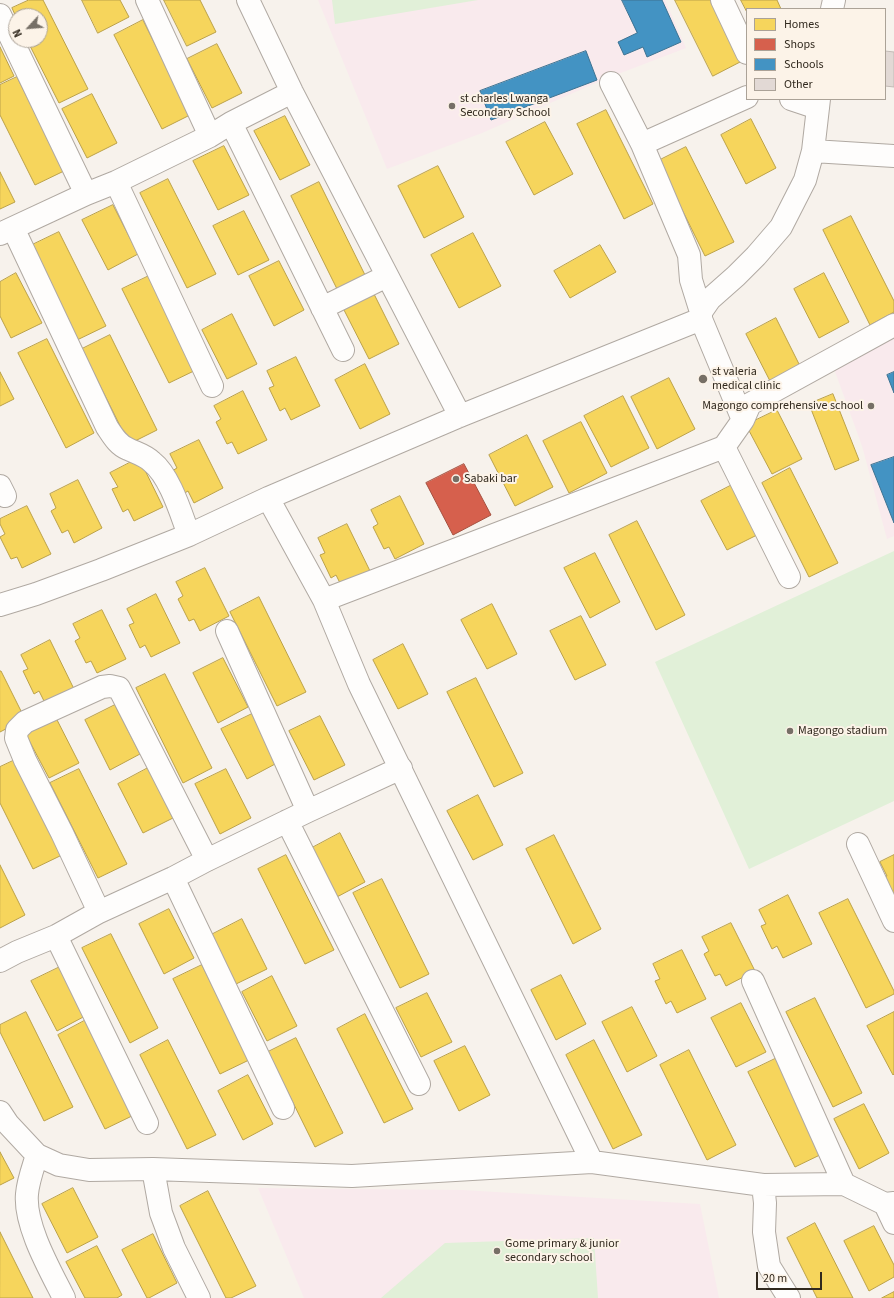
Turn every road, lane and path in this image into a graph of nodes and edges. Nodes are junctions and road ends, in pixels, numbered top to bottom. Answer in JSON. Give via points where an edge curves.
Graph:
{"nodes":[{"id":1,"x":148,"y":0,"type":"edge"},
{"id":2,"x":248,"y":0,"type":"edge"},
{"id":3,"x":722,"y":0,"type":"edge"},
{"id":4,"x":0,"y":15,"type":"edge"},
{"id":5,"x":746,"y":51,"type":"edge"},
{"id":6,"x":611,"y":83,"type":"dead end"},
{"id":7,"x":292,"y":92,"type":"junction"},
{"id":8,"x":746,"y":98,"type":"edge"},
{"id":9,"x":798,"y":100,"type":"edge"},
{"id":10,"x":818,"y":103,"type":"edge"},
{"id":11,"x":231,"y":123,"type":"junction"},
{"id":12,"x":210,"y":136,"type":"junction"},
{"id":13,"x":642,"y":144,"type":"junction"},
{"id":14,"x":814,"y":151,"type":"junction"},
{"id":15,"x":894,"y":156,"type":"edge"},
{"id":16,"x":116,"y":182,"type":"junction"},
{"id":17,"x":86,"y":194,"type":"junction"},
{"id":18,"x":6,"y":231,"type":"edge"},
{"id":19,"x":387,"y":276,"type":"junction"},
{"id":20,"x":322,"y":308,"type":"junction"},
{"id":21,"x":701,"y":315,"type":"junction"},
{"id":22,"x":894,"y":325,"type":"edge"},
{"id":23,"x":343,"y":350,"type":"dead end"},
{"id":24,"x":212,"y":386,"type":"dead end"},
{"id":25,"x":460,"y":416,"type":"junction"},
{"id":26,"x":743,"y":420,"type":"junction"},
{"id":27,"x":724,"y":447,"type":"junction"},
{"id":28,"x":268,"y":498,"type":"junction"},
{"id":29,"x":190,"y":535,"type":"junction"},
{"id":30,"x":789,"y":577,"type":"dead end"},
{"id":31,"x":324,"y":600,"type":"junction"},
{"id":32,"x":0,"y":605,"type":"edge"},
{"id":33,"x":227,"y":631,"type":"dead end"},
{"id":34,"x":400,"y":768,"type":"junction"},
{"id":35,"x":308,"y":811,"type":"junction"},
{"id":36,"x":287,"y":822,"type":"junction"},
{"id":37,"x":858,"y":844,"type":"dead end"},
{"id":38,"x":207,"y":860,"type":"junction"},
{"id":39,"x":173,"y":878,"type":"junction"},
{"id":40,"x":99,"y":912,"type":"junction"},
{"id":41,"x":894,"y":921,"type":"edge"},
{"id":42,"x":56,"y":936,"type":"junction"},
{"id":43,"x":0,"y":961,"type":"edge"},
{"id":44,"x":753,"y":982,"type":"dead end"},
{"id":45,"x":419,"y":1084,"type":"dead end"},
{"id":46,"x":283,"y":1108,"type":"dead end"},
{"id":47,"x":0,"y":1112,"type":"edge"},
{"id":48,"x":147,"y":1122,"type":"dead end"},
{"id":49,"x":37,"y":1155,"type":"junction"},
{"id":50,"x":592,"y":1162,"type":"junction"},
{"id":51,"x":153,"y":1169,"type":"junction"},
{"id":52,"x":844,"y":1184,"type":"junction"},
{"id":53,"x":763,"y":1185,"type":"junction"},
{"id":54,"x":891,"y":1210,"type":"edge"},
{"id":55,"x":64,"y":1298,"type":"edge"},
{"id":56,"x":199,"y":1298,"type":"edge"},
{"id":57,"x":789,"y":1298,"type":"edge"}],
"edges":[{"from":1,"to":12,"type":"street"},
{"from":2,"to":7,"type":"street"},
{"from":3,"to":5,"type":"street"},
{"from":4,"to":17,"type":"street"},
{"from":6,"to":13,"type":"street"},
{"from":7,"to":11,"type":"street"},
{"from":7,"to":19,"type":"street"},
{"from":8,"to":13,"type":"street"},
{"from":9,"to":10,"type":"street"},
{"from":10,"to":14,"type":"street"},
{"from":11,"to":12,"type":"street"},
{"from":11,"to":20,"type":"street"},
{"from":12,"to":16,"type":"street"},
{"from":13,"to":21,"type":"street","via":[[689,255],[691,280]]},
{"from":14,"to":15,"type":"street"},
{"from":14,"to":21,"type":"street","via":[[805,180],[781,227],[756,256],[710,299]]},
{"from":16,"to":17,"type":"street"},
{"from":16,"to":24,"type":"street"},
{"from":17,"to":18,"type":"street"},
{"from":18,"to":29,"type":"street","via":[[116,441],[126,449],[153,462],[173,493]]},
{"from":19,"to":20,"type":"street"},
{"from":19,"to":25,"type":"street"},
{"from":20,"to":23,"type":"street"},
{"from":21,"to":25,"type":"street"},
{"from":21,"to":26,"type":"street"},
{"from":22,"to":26,"type":"street","via":[[750,404]]},
{"from":25,"to":28,"type":"street"},
{"from":26,"to":27,"type":"street"},
{"from":27,"to":30,"type":"street"},
{"from":27,"to":31,"type":"street"},
{"from":28,"to":29,"type":"street"},
{"from":28,"to":31,"type":"street"},
{"from":29,"to":32,"type":"street","via":[[36,594]]},
{"from":31,"to":34,"type":"street","via":[[359,684]]},
{"from":33,"to":35,"type":"street"},
{"from":34,"to":35,"type":"street"},
{"from":34,"to":50,"type":"street"},
{"from":35,"to":36,"type":"street"},
{"from":36,"to":38,"type":"street"},
{"from":36,"to":45,"type":"street"},
{"from":37,"to":41,"type":"street"},
{"from":38,"to":39,"type":"street"},
{"from":38,"to":40,"type":"street","via":[[119,688],[110,686],[98,689],[38,715],[17,730],[16,738]]},
{"from":39,"to":40,"type":"street"},
{"from":39,"to":46,"type":"street"},
{"from":40,"to":42,"type":"street"},
{"from":42,"to":43,"type":"street"},
{"from":42,"to":48,"type":"street"},
{"from":44,"to":52,"type":"street"},
{"from":47,"to":49,"type":"street"},
{"from":49,"to":51,"type":"street","via":[[59,1165],[89,1170]]},
{"from":49,"to":55,"type":"street","via":[[29,1180],[27,1209],[47,1263]]},
{"from":50,"to":51,"type":"street","via":[[352,1176]]},
{"from":50,"to":53,"type":"street"},
{"from":51,"to":56,"type":"street","via":[[161,1214],[174,1248]]},
{"from":52,"to":53,"type":"street"},
{"from":52,"to":54,"type":"street"},
{"from":53,"to":57,"type":"street","via":[[764,1232],[769,1266]]}]}
